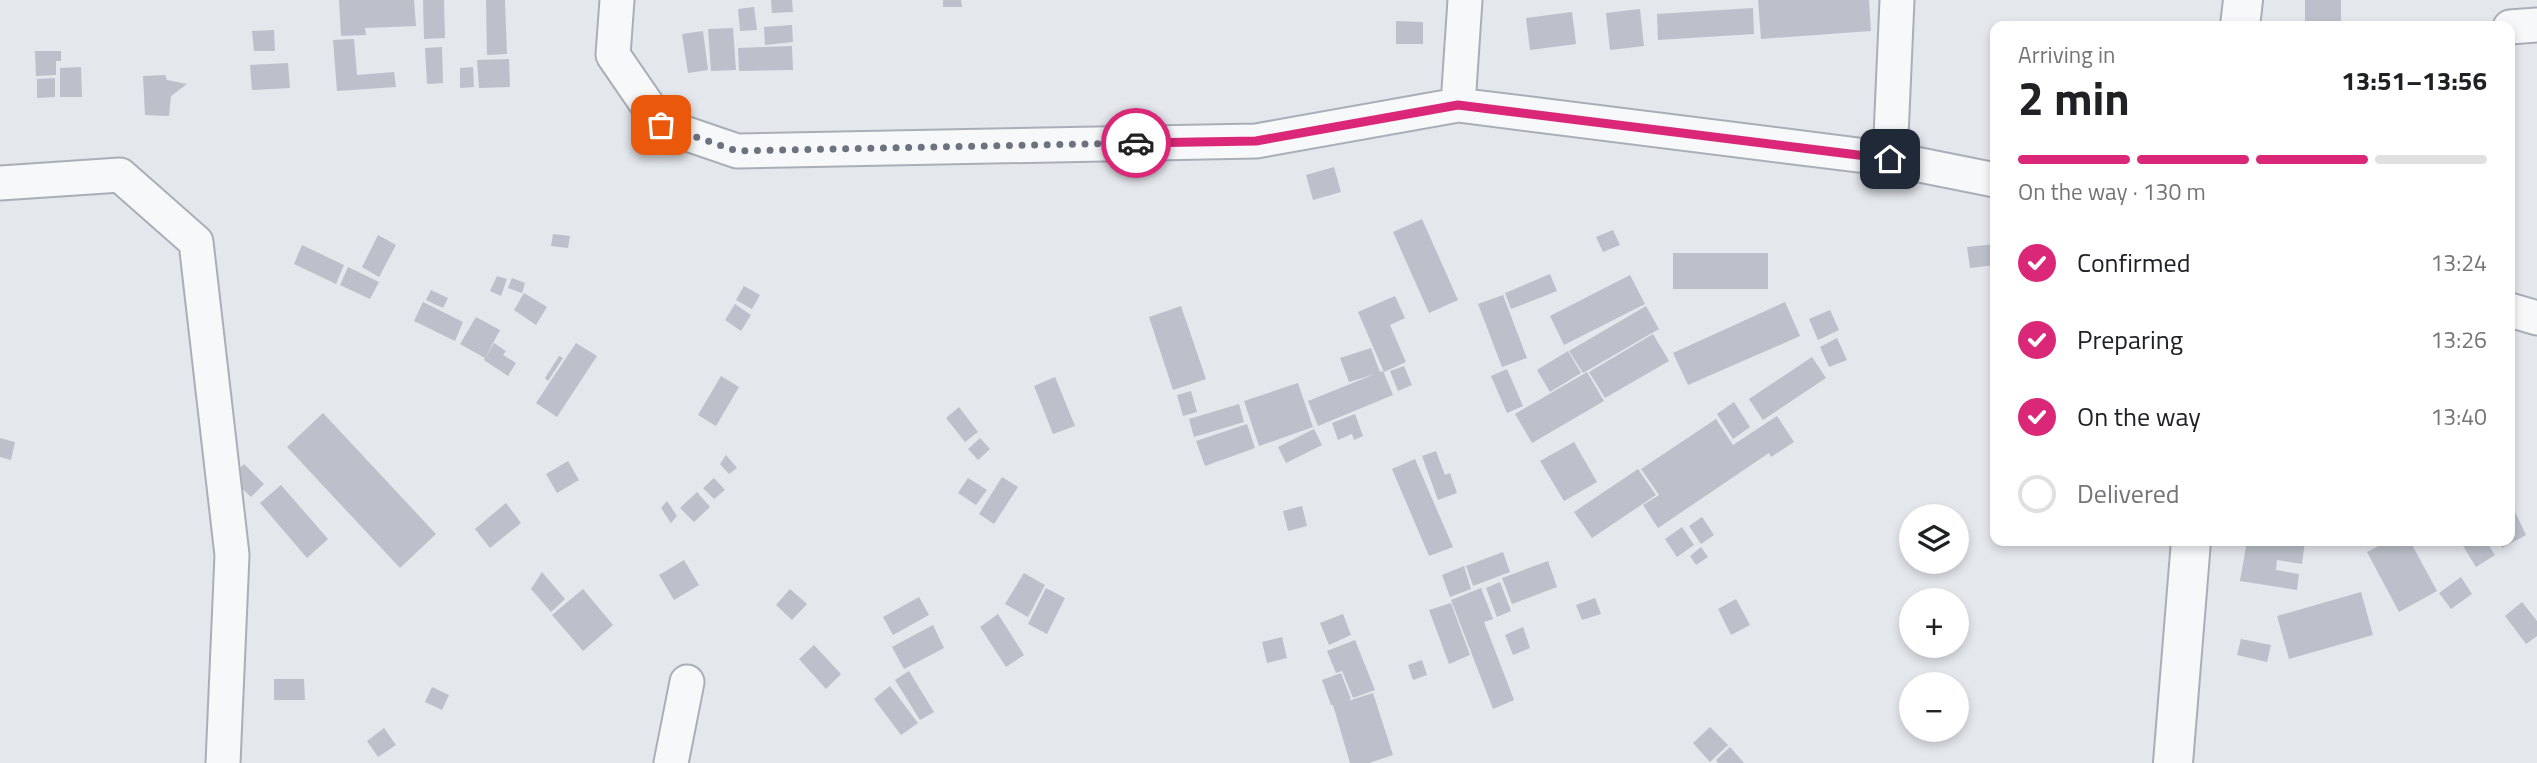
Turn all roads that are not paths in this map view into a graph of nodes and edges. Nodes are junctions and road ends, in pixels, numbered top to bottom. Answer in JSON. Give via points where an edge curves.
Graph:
{"nodes":[{"id":1,"x":617,"y":0,"type":"edge"},
{"id":2,"x":1465,"y":0,"type":"edge"},
{"id":3,"x":1897,"y":0,"type":"edge"},
{"id":4,"x":2243,"y":0,"type":"edge"},
{"id":5,"x":2241,"y":21,"type":"edge"},
{"id":6,"x":2537,"y":25,"type":"edge"},
{"id":7,"x":2515,"y":27,"type":"edge"},
{"id":8,"x":1458,"y":105,"type":"junction"},
{"id":9,"x":1890,"y":159,"type":"junction"},
{"id":10,"x":1990,"y":179,"type":"edge"},
{"id":11,"x":0,"y":183,"type":"edge"},
{"id":12,"x":2515,"y":311,"type":"edge"},
{"id":13,"x":2537,"y":318,"type":"edge"},
{"id":14,"x":2192,"y":546,"type":"edge"},
{"id":15,"x":687,"y":682,"type":"dead end"},
{"id":16,"x":223,"y":763,"type":"edge"},
{"id":17,"x":671,"y":763,"type":"edge"},
{"id":18,"x":2172,"y":763,"type":"edge"}],
"edges":[{"from":1,"to":8,"type":"street","via":[[613,55],[661,125],[737,151],[1256,141]]},
{"from":2,"to":8,"type":"street"},
{"from":3,"to":9,"type":"street"},
{"from":4,"to":5,"type":"street"},
{"from":6,"to":7,"type":"street"},
{"from":8,"to":9,"type":"street"},
{"from":9,"to":10,"type":"street"},
{"from":11,"to":16,"type":"street","via":[[120,175],[196,242],[232,555]]},
{"from":12,"to":13,"type":"street"},
{"from":14,"to":18,"type":"street"},
{"from":15,"to":17,"type":"street"}]}
